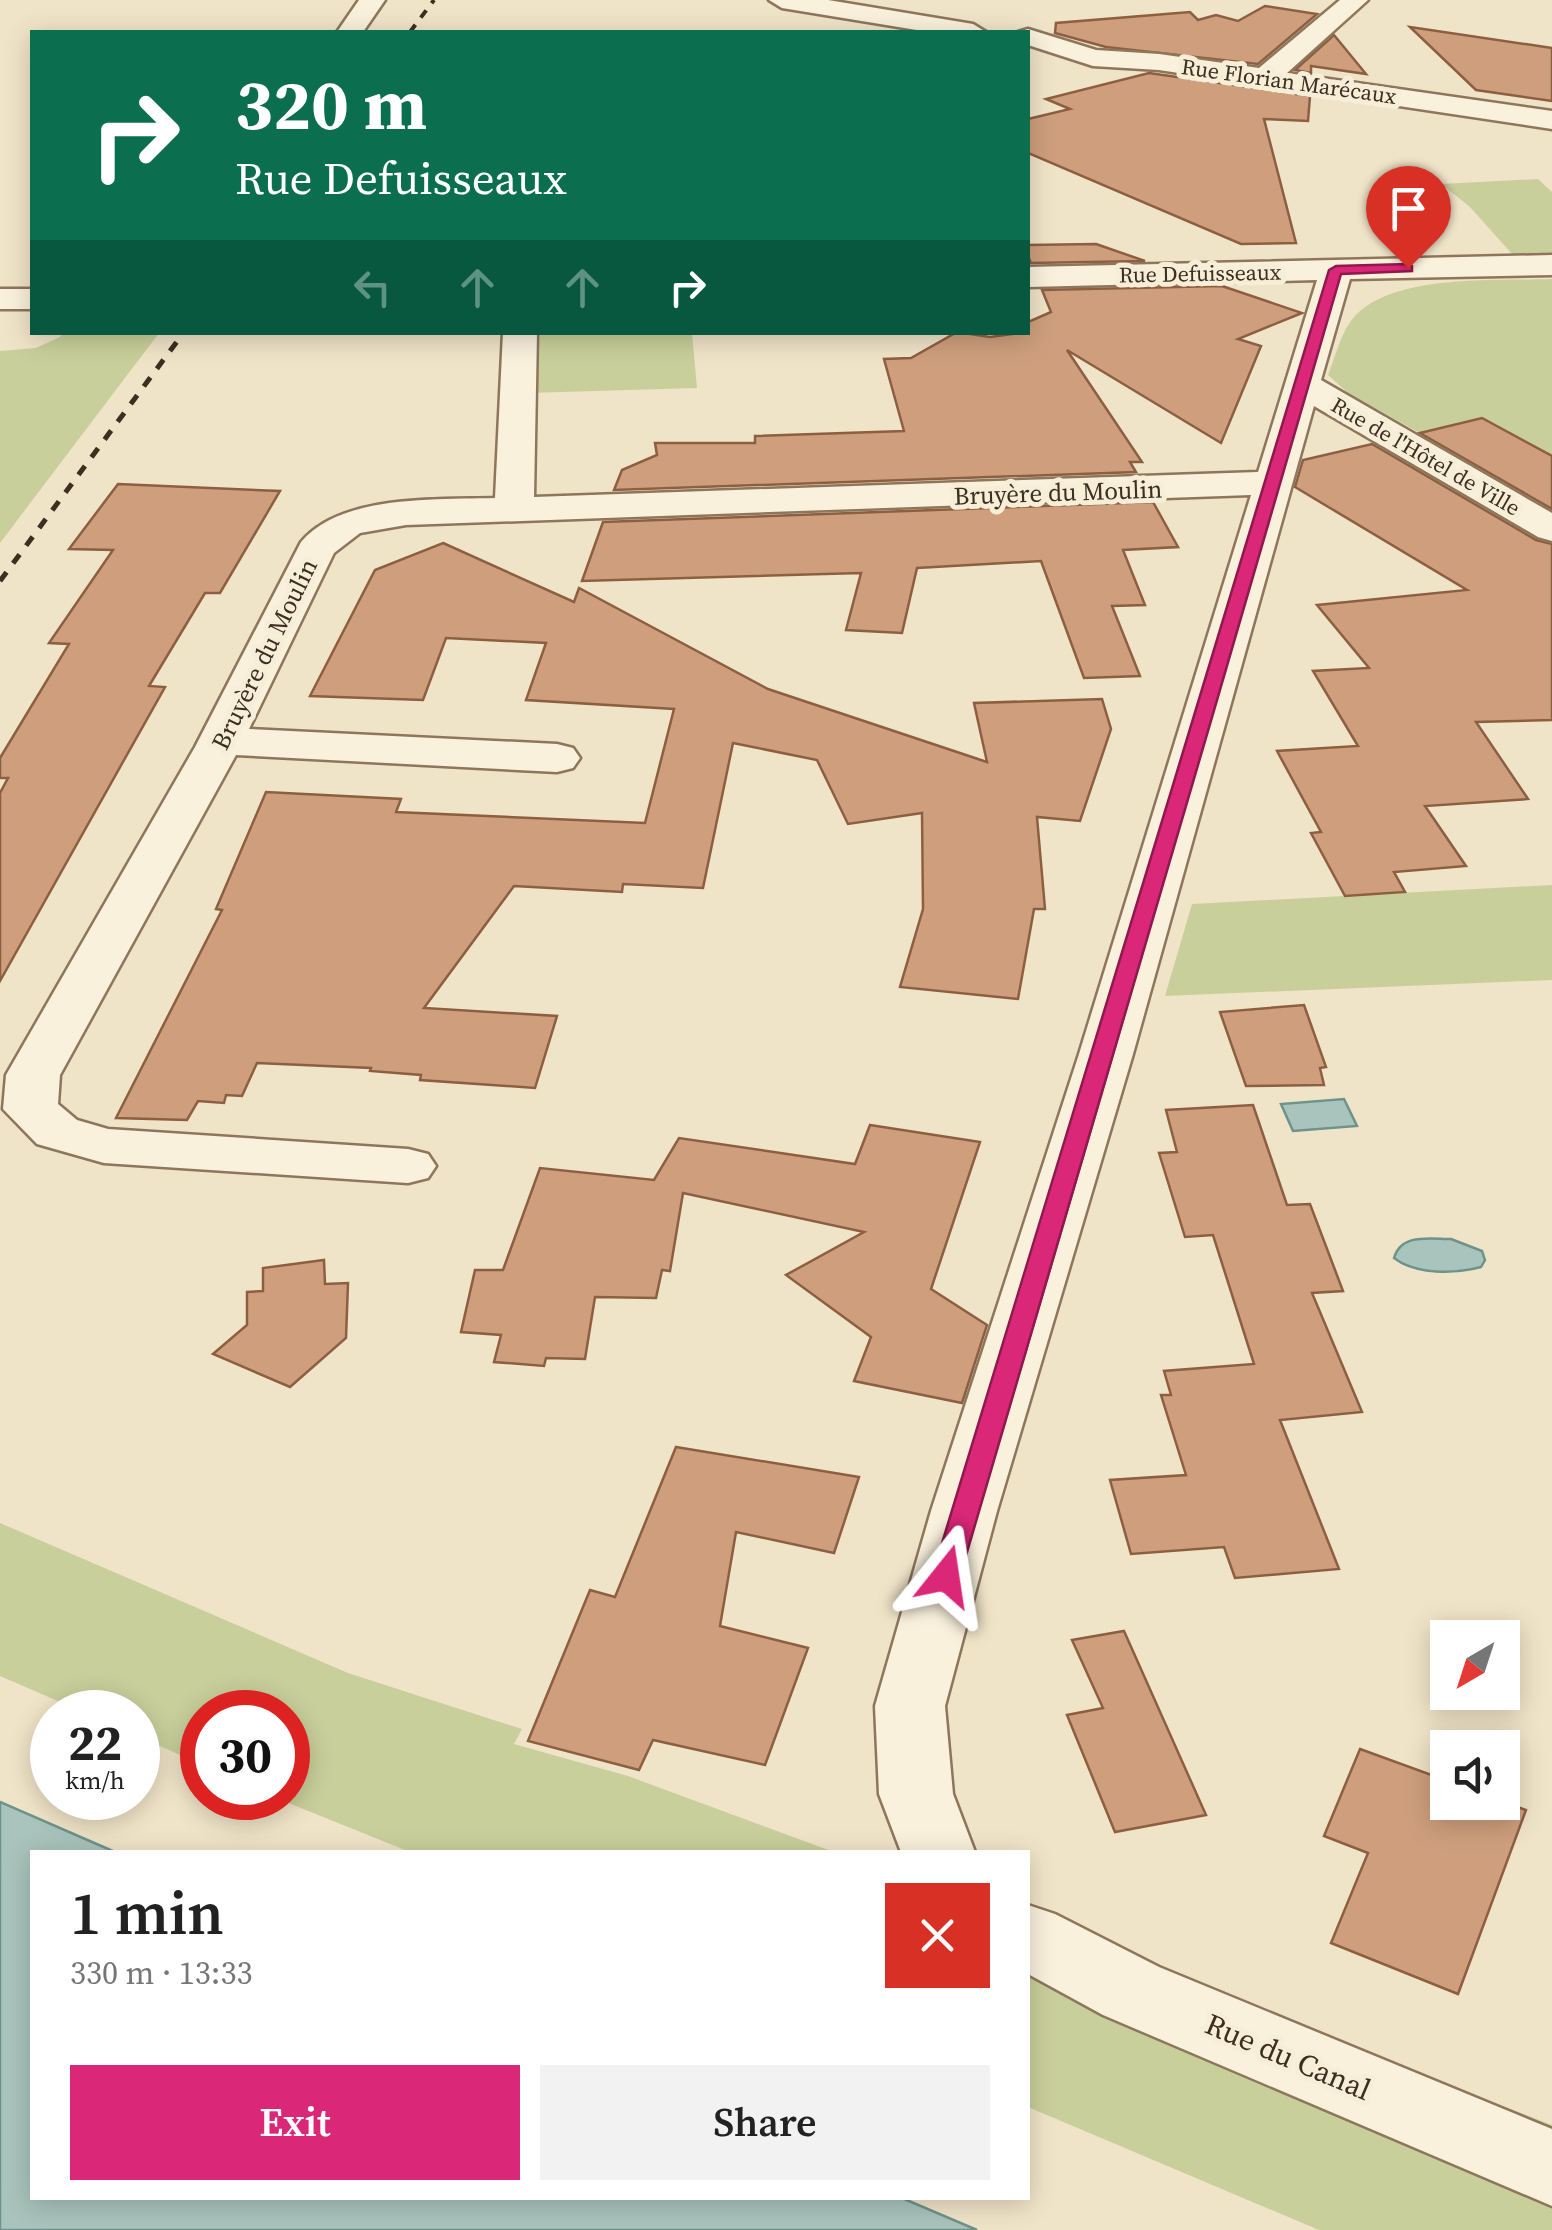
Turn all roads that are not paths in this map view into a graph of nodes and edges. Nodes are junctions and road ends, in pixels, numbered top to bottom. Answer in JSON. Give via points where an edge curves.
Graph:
{"nodes":[{"id":1,"x":372,"y":0,"type":"edge"},
{"id":2,"x":782,"y":0,"type":"edge"},
{"id":3,"x":1355,"y":0,"type":"edge"},
{"id":4,"x":972,"y":20,"type":"edge"},
{"id":5,"x":351,"y":30,"type":"edge"},
{"id":6,"x":1009,"y":30,"type":"edge"},
{"id":7,"x":1030,"y":38,"type":"edge"},
{"id":8,"x":1093,"y":58,"type":"junction"},
{"id":9,"x":1030,"y":68,"type":"edge"},
{"id":10,"x":1264,"y":78,"type":"junction"},
{"id":11,"x":1552,"y":120,"type":"edge"},
{"id":12,"x":1552,"y":265,"type":"edge"},
{"id":13,"x":1336,"y":270,"type":"junction"},
{"id":14,"x":1030,"y":278,"type":"edge"},
{"id":15,"x":0,"y":299,"type":"edge"},
{"id":16,"x":30,"y":299,"type":"edge"},
{"id":17,"x":520,"y":335,"type":"edge"},
{"id":18,"x":1301,"y":382,"type":"junction"},
{"id":19,"x":1272,"y":484,"type":"junction"},
{"id":20,"x":514,"y":510,"type":"junction"},
{"id":21,"x":1552,"y":529,"type":"edge"},
{"id":22,"x":221,"y":740,"type":"junction"},
{"id":23,"x":557,"y":758,"type":"dead end"},
{"id":24,"x":408,"y":1166,"type":"dead end"},
{"id":25,"x":937,"y":1850,"type":"edge"},
{"id":26,"x":1030,"y":1938,"type":"edge"},
{"id":27,"x":1552,"y":2168,"type":"edge"}],
"edges":[{"from":1,"to":5,"type":"street"},
{"from":2,"to":4,"type":"street"},
{"from":3,"to":10,"type":"street"},
{"from":4,"to":6,"type":"street"},
{"from":7,"to":8,"type":"street","name":"Rue Florian Marécaux"},
{"from":8,"to":9,"type":"street"},
{"from":8,"to":10,"type":"street","name":"Rue Florian Marécaux"},
{"from":10,"to":11,"type":"street","name":"Rue Florian Marécaux"},
{"from":12,"to":13,"type":"street","name":"Rue Defuisseaux"},
{"from":13,"to":14,"type":"street","name":"Rue Defuisseaux"},
{"from":13,"to":18,"type":"street"},
{"from":15,"to":16,"type":"street"},
{"from":17,"to":20,"type":"street"},
{"from":18,"to":19,"type":"street"},
{"from":18,"to":21,"type":"street","name":"Rue de l'Hôtel de Ville"},
{"from":19,"to":20,"type":"street","name":"Bruyère du Moulin"},
{"from":19,"to":25,"type":"street","via":[[910,1706],[916,1794]]},
{"from":20,"to":22,"type":"street","name":"Bruyère du Moulin","via":[[363,518],[324,539]]},
{"from":22,"to":23,"type":"street"},
{"from":22,"to":24,"type":"street","name":"Bruyère du Moulin","via":[[33,1074],[30,1109],[57,1132],[104,1146]]},
{"from":26,"to":27,"type":"street","name":"Rue du Canal","via":[[1131,1991]]}]}
